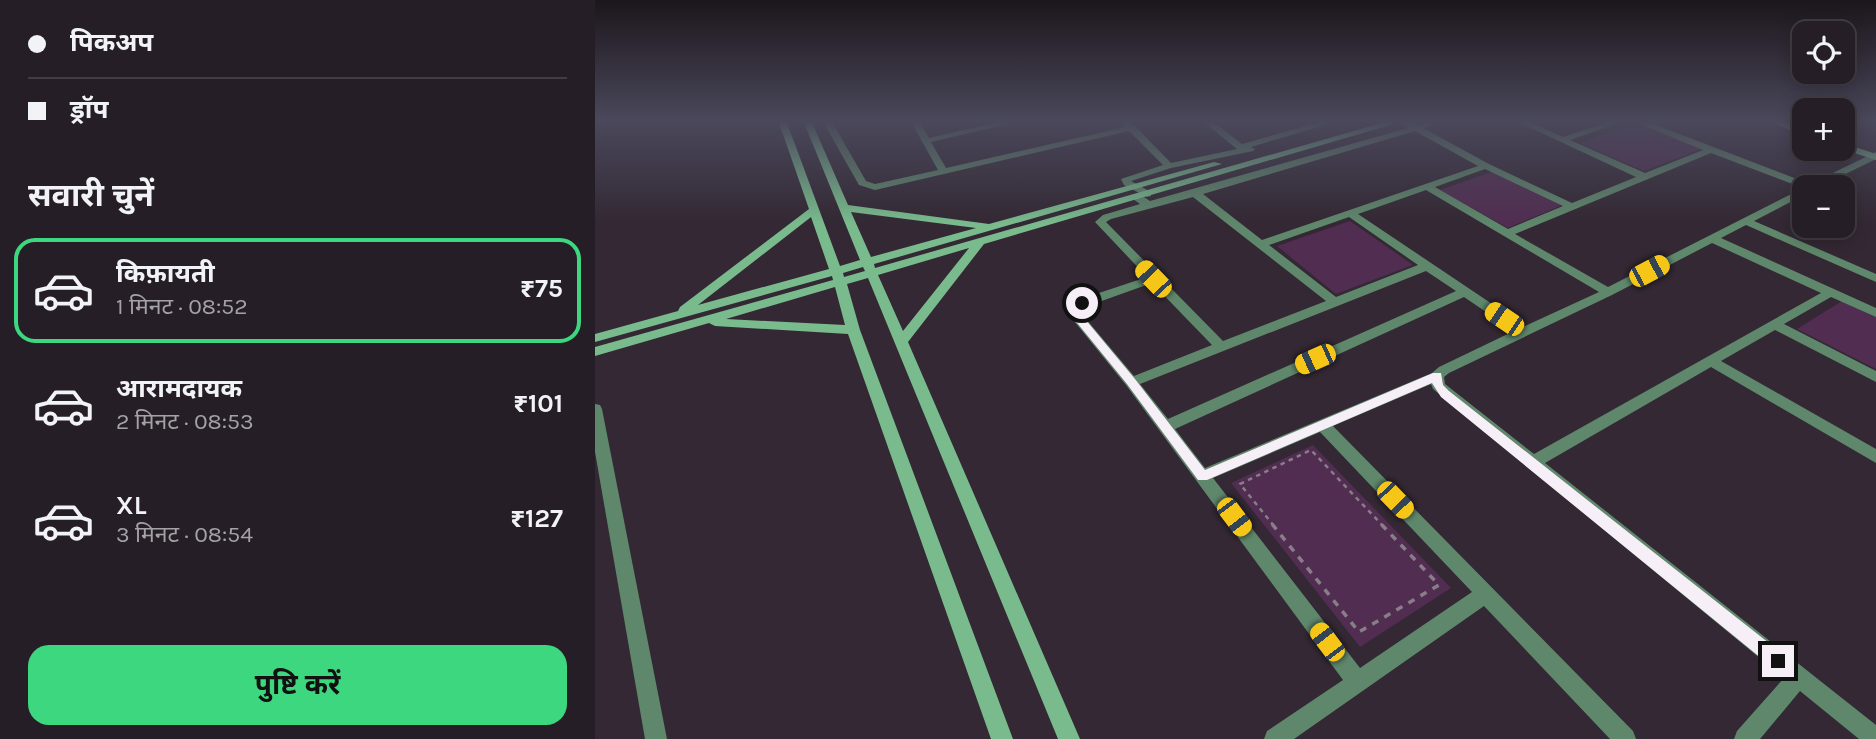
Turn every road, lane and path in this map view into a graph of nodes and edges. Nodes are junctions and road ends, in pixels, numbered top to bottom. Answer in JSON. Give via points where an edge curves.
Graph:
{"nodes":[{"id":1,"x":794,"y":154,"type":"edge"},
{"id":2,"x":822,"y":154,"type":"edge"},
{"id":3,"x":846,"y":154,"type":"edge"},
{"id":4,"x":934,"y":154,"type":"edge"},
{"id":5,"x":1019,"y":154,"type":"edge"},
{"id":6,"x":1158,"y":154,"type":"edge"},
{"id":7,"x":1216,"y":154,"type":"edge"},
{"id":8,"x":1253,"y":154,"type":"edge"},
{"id":9,"x":1284,"y":154,"type":"edge"},
{"id":10,"x":1326,"y":154,"type":"edge"},
{"id":11,"x":1465,"y":154,"type":"edge"},
{"id":12,"x":1594,"y":154,"type":"edge"},
{"id":13,"x":1699,"y":154,"type":"edge"},
{"id":14,"x":1721,"y":154,"type":"edge"},
{"id":15,"x":1875,"y":156,"type":"edge"},
{"id":16,"x":1169,"y":166,"type":"junction"},
{"id":17,"x":1486,"y":166,"type":"junction"},
{"id":18,"x":944,"y":172,"type":"junction"},
{"id":19,"x":1836,"y":175,"type":"edge"},
{"id":20,"x":1645,"y":177,"type":"junction"},
{"id":21,"x":1792,"y":183,"type":"edge"},
{"id":22,"x":1429,"y":188,"type":"junction"},
{"id":23,"x":1195,"y":193,"type":"junction"},
{"id":24,"x":1141,"y":196,"type":"junction"},
{"id":25,"x":1792,"y":197,"type":"edge"},
{"id":26,"x":1571,"y":206,"type":"junction"},
{"id":27,"x":844,"y":208,"type":"junction"},
{"id":28,"x":814,"y":210,"type":"junction"},
{"id":29,"x":1351,"y":214,"type":"junction"},
{"id":30,"x":1746,"y":221,"type":"junction"},
{"id":31,"x":992,"y":227,"type":"junction"},
{"id":32,"x":1505,"y":233,"type":"junction"},
{"id":33,"x":1711,"y":238,"type":"junction"},
{"id":34,"x":980,"y":242,"type":"junction"},
{"id":35,"x":1261,"y":244,"type":"junction"},
{"id":36,"x":1427,"y":266,"type":"junction"},
{"id":37,"x":869,"y":267,"type":"junction"},
{"id":38,"x":838,"y":276,"type":"junction"},
{"id":39,"x":1876,"y":278,"type":"edge"},
{"id":40,"x":1153,"y":279,"type":"junction"},
{"id":41,"x":1465,"y":292,"type":"junction"},
{"id":42,"x":1608,"y":292,"type":"junction"},
{"id":43,"x":1831,"y":292,"type":"junction"},
{"id":44,"x":1335,"y":302,"type":"junction"},
{"id":45,"x":1876,"y":313,"type":"edge"},
{"id":46,"x":677,"y":315,"type":"junction"},
{"id":47,"x":705,"y":321,"type":"junction"},
{"id":48,"x":1774,"y":324,"type":"junction"},
{"id":49,"x":853,"y":330,"type":"junction"},
{"id":50,"x":1524,"y":332,"type":"junction"},
{"id":51,"x":595,"y":338,"type":"edge"},
{"id":52,"x":901,"y":342,"type":"junction"},
{"id":53,"x":1221,"y":347,"type":"junction"},
{"id":54,"x":595,"y":352,"type":"edge"},
{"id":55,"x":1711,"y":361,"type":"junction"},
{"id":56,"x":1437,"y":376,"type":"junction"},
{"id":57,"x":1876,"y":377,"type":"edge"},
{"id":58,"x":1131,"y":382,"type":"junction"},
{"id":59,"x":595,"y":410,"type":"edge"},
{"id":60,"x":1323,"y":425,"type":"junction"},
{"id":61,"x":1165,"y":427,"type":"junction"},
{"id":62,"x":1876,"y":457,"type":"edge"},
{"id":63,"x":1531,"y":463,"type":"junction"},
{"id":64,"x":1202,"y":476,"type":"junction"},
{"id":65,"x":1485,"y":594,"type":"junction"},
{"id":66,"x":1359,"y":632,"type":"joint"},
{"id":67,"x":1799,"y":677,"type":"junction"},
{"id":68,"x":1357,"y":683,"type":"junction"},
{"id":69,"x":656,"y":739,"type":"edge"},
{"id":70,"x":1002,"y":739,"type":"edge"},
{"id":71,"x":1069,"y":739,"type":"edge"},
{"id":72,"x":1275,"y":739,"type":"edge"},
{"id":73,"x":1625,"y":739,"type":"edge"},
{"id":74,"x":1745,"y":739,"type":"edge"},
{"id":75,"x":1876,"y":739,"type":"edge"}],
"edges":[{"from":1,"to":28,"type":"main road"},
{"from":2,"to":27,"type":"main road"},
{"from":3,"to":18,"type":"street","via":[[862,183],[885,186]]},
{"from":4,"to":18,"type":"street"},
{"from":5,"to":18,"type":"street"},
{"from":6,"to":16,"type":"street"},
{"from":7,"to":16,"type":"street"},
{"from":8,"to":24,"type":"main road"},
{"from":9,"to":24,"type":"main road"},
{"from":10,"to":23,"type":"street"},
{"from":11,"to":17,"type":"street"},
{"from":12,"to":20,"type":"street"},
{"from":13,"to":20,"type":"street"},
{"from":14,"to":21,"type":"street"},
{"from":15,"to":19,"type":"street"},
{"from":16,"to":24,"type":"street","via":[[1126,179]]},
{"from":17,"to":22,"type":"street"},
{"from":17,"to":26,"type":"street"},
{"from":20,"to":26,"type":"street"},
{"from":22,"to":29,"type":"street"},
{"from":22,"to":32,"type":"street"},
{"from":23,"to":24,"type":"street"},
{"from":23,"to":35,"type":"street"},
{"from":24,"to":31,"type":"main road"},
{"from":24,"to":34,"type":"main road"},
{"from":24,"to":40,"type":"street","via":[[1100,222]]},
{"from":25,"to":30,"type":"street"},
{"from":26,"to":32,"type":"street"},
{"from":27,"to":31,"type":"main road"},
{"from":27,"to":37,"type":"main road"},
{"from":28,"to":38,"type":"main road"},
{"from":28,"to":46,"type":"main road"},
{"from":29,"to":35,"type":"street"},
{"from":29,"to":36,"type":"street"},
{"from":30,"to":33,"type":"street"},
{"from":30,"to":39,"type":"street"},
{"from":31,"to":37,"type":"main road"},
{"from":32,"to":42,"type":"street"},
{"from":33,"to":42,"type":"street"},
{"from":33,"to":43,"type":"street"},
{"from":34,"to":37,"type":"main road"},
{"from":34,"to":52,"type":"main road"},
{"from":35,"to":44,"type":"street"},
{"from":36,"to":41,"type":"street"},
{"from":36,"to":44,"type":"street"},
{"from":37,"to":38,"type":"main road"},
{"from":37,"to":52,"type":"main road"},
{"from":38,"to":46,"type":"main road"},
{"from":38,"to":47,"type":"main road"},
{"from":38,"to":49,"type":"main road"},
{"from":40,"to":53,"type":"street"},
{"from":40,"to":58,"type":"street","via":[[1082,303],[1074,310]]},
{"from":41,"to":50,"type":"street"},
{"from":41,"to":61,"type":"street"},
{"from":42,"to":50,"type":"street"},
{"from":43,"to":45,"type":"street"},
{"from":43,"to":48,"type":"street"},
{"from":44,"to":53,"type":"street"},
{"from":46,"to":51,"type":"main road"},
{"from":47,"to":49,"type":"main road"},
{"from":47,"to":54,"type":"main road"},
{"from":48,"to":55,"type":"street"},
{"from":48,"to":57,"type":"street"},
{"from":49,"to":70,"type":"main road"},
{"from":50,"to":56,"type":"street"},
{"from":52,"to":71,"type":"main road"},
{"from":53,"to":58,"type":"street"},
{"from":55,"to":62,"type":"street"},
{"from":55,"to":63,"type":"street"},
{"from":56,"to":60,"type":"street"},
{"from":56,"to":63,"type":"street","via":[[1445,394]]},
{"from":58,"to":61,"type":"street"},
{"from":59,"to":69,"type":"street"},
{"from":60,"to":64,"type":"street"},
{"from":60,"to":65,"type":"street"},
{"from":61,"to":64,"type":"street"},
{"from":63,"to":67,"type":"street"},
{"from":64,"to":68,"type":"street"},
{"from":65,"to":68,"type":"street"},
{"from":65,"to":73,"type":"street"},
{"from":66,"to":66,"type":"path","via":[[1299,558],[1240,484],[1311,450],[1439,584]]},
{"from":67,"to":74,"type":"street"},
{"from":67,"to":75,"type":"street"},
{"from":68,"to":72,"type":"street"}]}
